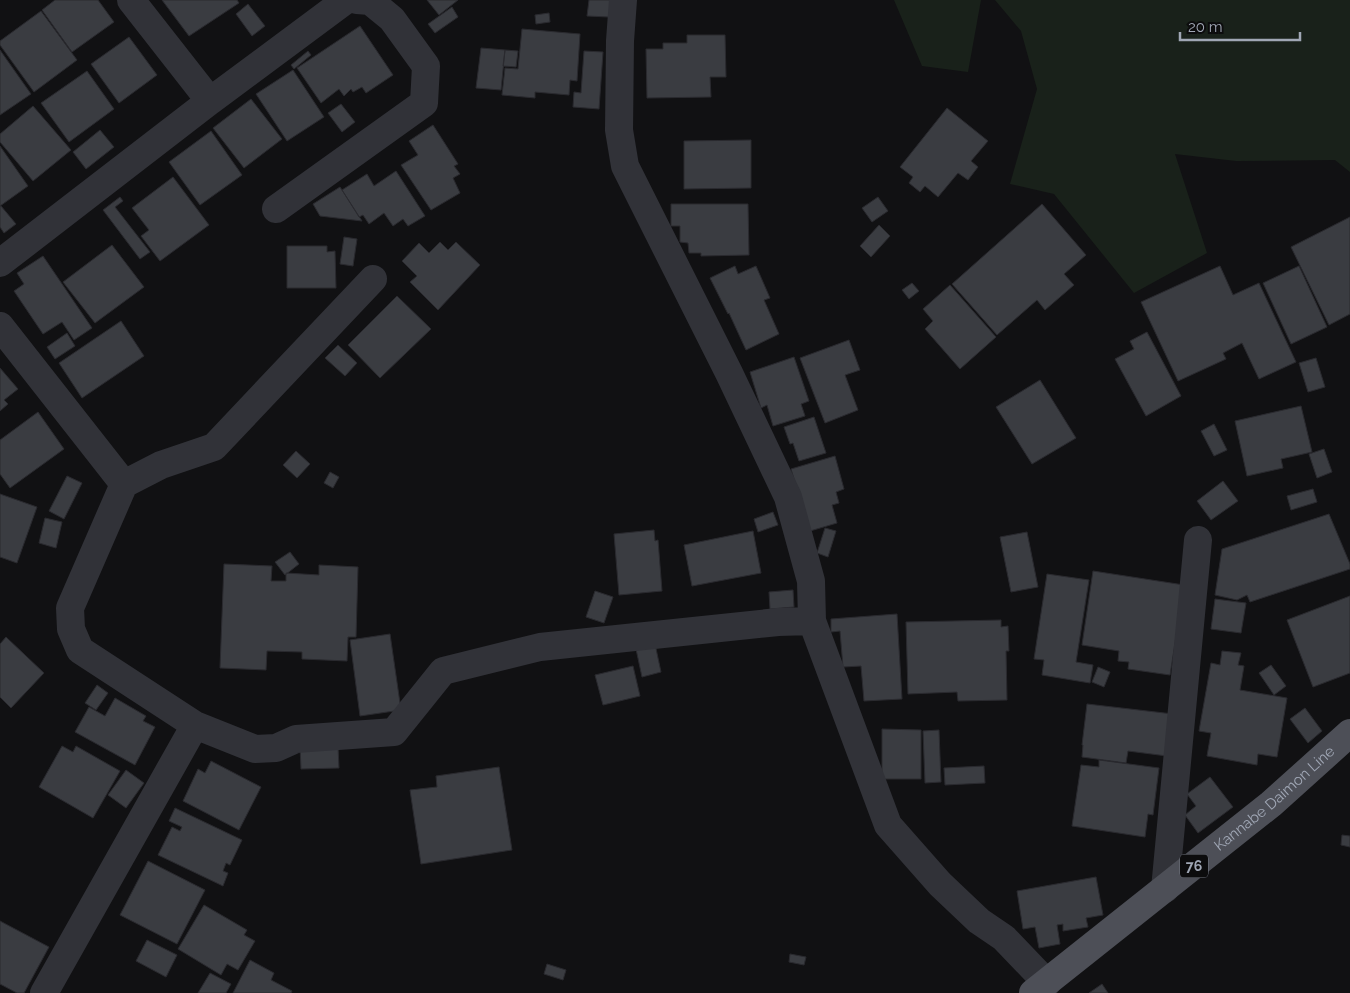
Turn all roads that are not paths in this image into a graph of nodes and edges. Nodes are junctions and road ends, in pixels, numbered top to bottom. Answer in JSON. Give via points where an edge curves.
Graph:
{"nodes":[{"id":1,"x":131,"y":0,"type":"edge"},
{"id":2,"x":346,"y":0,"type":"edge"},
{"id":3,"x":357,"y":0,"type":"edge"},
{"id":4,"x":623,"y":0,"type":"edge"},
{"id":5,"x":210,"y":101,"type":"junction"},
{"id":6,"x":276,"y":209,"type":"dead end"},
{"id":7,"x":0,"y":263,"type":"edge"},
{"id":8,"x":373,"y":278,"type":"dead end"},
{"id":9,"x":0,"y":326,"type":"edge"},
{"id":10,"x":124,"y":484,"type":"junction"},
{"id":11,"x":1198,"y":540,"type":"dead end"},
{"id":12,"x":812,"y":621,"type":"junction"},
{"id":13,"x":195,"y":725,"type":"junction"},
{"id":14,"x":1350,"y":733,"type":"edge"},
{"id":15,"x":1165,"y":889,"type":"junction"},
{"id":16,"x":1040,"y":988,"type":"edge"},
{"id":17,"x":44,"y":993,"type":"edge"}],
"edges":[{"from":1,"to":5,"type":"street"},
{"from":2,"to":5,"type":"street"},
{"from":3,"to":6,"type":"street","via":[[370,1],[392,19],[426,66],[424,103]]},
{"from":4,"to":12,"type":"street","via":[[619,130],[625,166],[725,364],[788,498],[811,581]]},
{"from":5,"to":7,"type":"street"},
{"from":8,"to":10,"type":"street","via":[[214,447],[161,465]]},
{"from":9,"to":10,"type":"street"},
{"from":10,"to":13,"type":"street","via":[[70,608],[71,629],[80,650]]},
{"from":11,"to":15,"type":"street"},
{"from":12,"to":13,"type":"street","via":[[540,647],[443,671],[394,732],[296,739],[276,748],[255,749]]},
{"from":12,"to":16,"type":"street","via":[[888,825],[940,884],[1004,938]]},
{"from":13,"to":17,"type":"street"},
{"from":14,"to":15,"type":"main road","name":"Kannabe Daimon Line","number":"76","via":[[1271,804]]},
{"from":15,"to":16,"type":"main road","name":"Kannabe Daimon Line","number":"76"}]}
